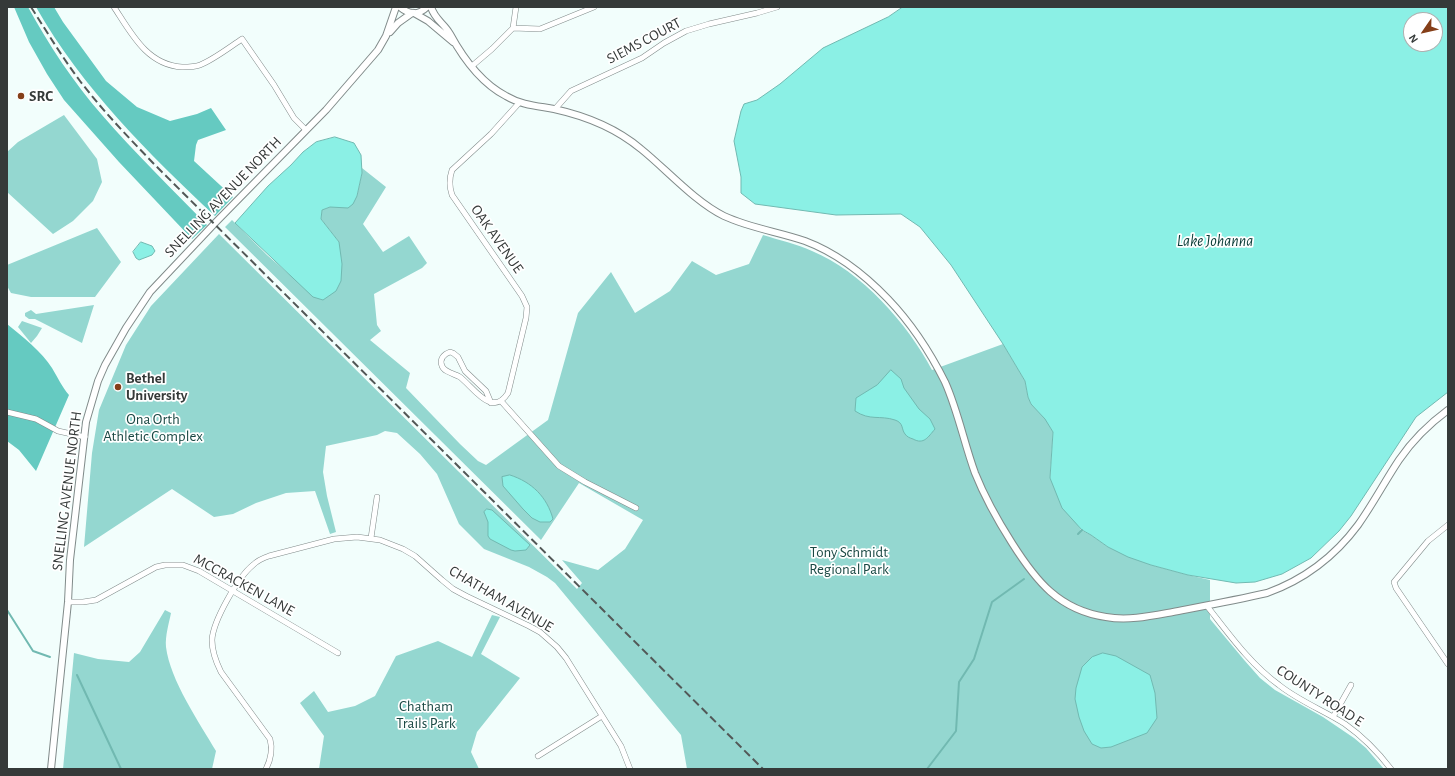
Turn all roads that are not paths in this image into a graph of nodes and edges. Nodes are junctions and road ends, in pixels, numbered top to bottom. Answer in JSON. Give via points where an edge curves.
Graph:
{"nodes":[{"id":1,"x":114,"y":7,"type":"edge"},
{"id":2,"x":396,"y":7,"type":"edge"},
{"id":3,"x":400,"y":7,"type":"edge"},
{"id":4,"x":427,"y":7,"type":"edge"},
{"id":5,"x":431,"y":7,"type":"edge"},
{"id":6,"x":516,"y":7,"type":"edge"},
{"id":7,"x":594,"y":7,"type":"edge"},
{"id":8,"x":777,"y":7,"type":"edge"},
{"id":9,"x":413,"y":13,"type":"junction"},
{"id":10,"x":513,"y":28,"type":"junction"},
{"id":11,"x":386,"y":36,"type":"junction"},
{"id":12,"x":456,"y":45,"type":"junction"},
{"id":13,"x":472,"y":66,"type":"junction"},
{"id":14,"x":519,"y":103,"type":"junction"},
{"id":15,"x":555,"y":109,"type":"junction"},
{"id":16,"x":306,"y":130,"type":"junction"},
{"id":17,"x":501,"y":401,"type":"junction"},
{"id":18,"x":491,"y":403,"type":"junction"},
{"id":19,"x":1448,"y":410,"type":"edge"},
{"id":20,"x":7,"y":412,"type":"edge"},
{"id":21,"x":85,"y":437,"type":"junction"},
{"id":22,"x":378,"y":497,"type":"dead end"},
{"id":23,"x":636,"y":508,"type":"dead end"},
{"id":24,"x":1448,"y":525,"type":"edge"},
{"id":25,"x":371,"y":538,"type":"junction"},
{"id":26,"x":234,"y":590,"type":"junction"},
{"id":27,"x":68,"y":602,"type":"junction"},
{"id":28,"x":1207,"y":606,"type":"junction"},
{"id":29,"x":338,"y":653,"type":"dead end"},
{"id":30,"x":1448,"y":664,"type":"edge"},
{"id":31,"x":1351,"y":685,"type":"dead end"},
{"id":32,"x":602,"y":716,"type":"junction"},
{"id":33,"x":1333,"y":717,"type":"junction"},
{"id":34,"x":538,"y":756,"type":"dead end"},
{"id":35,"x":51,"y":769,"type":"edge"},
{"id":36,"x":266,"y":769,"type":"edge"},
{"id":37,"x":630,"y":769,"type":"edge"},
{"id":38,"x":1391,"y":769,"type":"edge"}],
"edges":[{"from":1,"to":16,"type":"street","via":[[145,50],[154,58],[168,64],[188,67],[200,65],[242,39],[294,118]]},
{"from":2,"to":11,"type":"street","name":"SNELLING AVENUE NORTH"},
{"from":3,"to":9,"type":"street","via":[[406,12]]},
{"from":4,"to":9,"type":"street","name":"SNELLING AVENUE NORTH","via":[[423,11]]},
{"from":5,"to":12,"type":"street","via":[[435,18],[447,29]]},
{"from":6,"to":10,"type":"street"},
{"from":7,"to":10,"type":"street","via":[[540,29]]},
{"from":8,"to":15,"type":"street","name":"SIEMS COURT","via":[[686,31],[642,58],[572,91]]},
{"from":9,"to":11,"type":"street","name":"SNELLING AVENUE NORTH","via":[[398,23]]},
{"from":9,"to":12,"type":"street","via":[[428,21]]},
{"from":10,"to":13,"type":"street"},
{"from":11,"to":16,"type":"street","name":"SNELLING AVENUE NORTH","via":[[356,77]]},
{"from":12,"to":13,"type":"street"},
{"from":13,"to":14,"type":"street","via":[[497,91]]},
{"from":14,"to":15,"type":"street"},
{"from":14,"to":17,"type":"street","name":"OAK AVENUE","via":[[492,134],[452,170],[450,177],[452,195],[527,307],[508,393]]},
{"from":15,"to":28,"type":"street","via":[[587,118],[627,139],[716,211],[734,220],[820,248],[849,265],[876,287],[914,330],[937,368],[952,400],[976,474],[998,520],[1028,569],[1055,596],[1080,610],[1115,618],[1144,617]]},
{"from":16,"to":21,"type":"street","name":"SNELLING AVENUE NORTH","via":[[168,272],[137,309],[114,347],[98,382],[86,422]]},
{"from":17,"to":18,"type":"street"},
{"from":17,"to":23,"type":"street","via":[[559,466]]},
{"from":18,"to":18,"type":"street","via":[[486,391],[465,371],[456,354],[450,352],[443,355],[443,368]]},
{"from":19,"to":28,"type":"street","via":[[1411,445],[1359,524],[1328,557],[1282,588]]},
{"from":20,"to":21,"type":"street","via":[[36,419],[58,431]]},
{"from":21,"to":27,"type":"street","name":"SNELLING AVENUE NORTH","via":[[70,560]]},
{"from":22,"to":25,"type":"street"},
{"from":24,"to":30,"type":"street","via":[[1428,541],[1394,582]]},
{"from":25,"to":26,"type":"street","name":"CHATHAM AVENUE","via":[[334,539],[269,556],[252,565]]},
{"from":25,"to":32,"type":"street","name":"CHATHAM AVENUE","via":[[403,549],[415,556],[453,589],[540,632],[566,658]]},
{"from":26,"to":27,"type":"street","name":"MCCRACKEN LANE","via":[[191,567],[178,564],[152,569],[96,600]]},
{"from":26,"to":29,"type":"street","name":"MCCRACKEN LANE"},
{"from":26,"to":36,"type":"street","name":"CHATHAM AVENUE","via":[[216,624],[213,651],[221,672],[270,739],[272,752]]},
{"from":27,"to":35,"type":"street","name":"SNELLING AVENUE NORTH"},
{"from":28,"to":33,"type":"street","name":"COUNTY ROAD E","via":[[1267,677]]},
{"from":31,"to":33,"type":"street"},
{"from":32,"to":34,"type":"street"},
{"from":32,"to":37,"type":"street","name":"CHATHAM AVENUE","via":[[621,746]]},
{"from":33,"to":38,"type":"street","name":"COUNTY ROAD E","via":[[1368,743]]}]}
